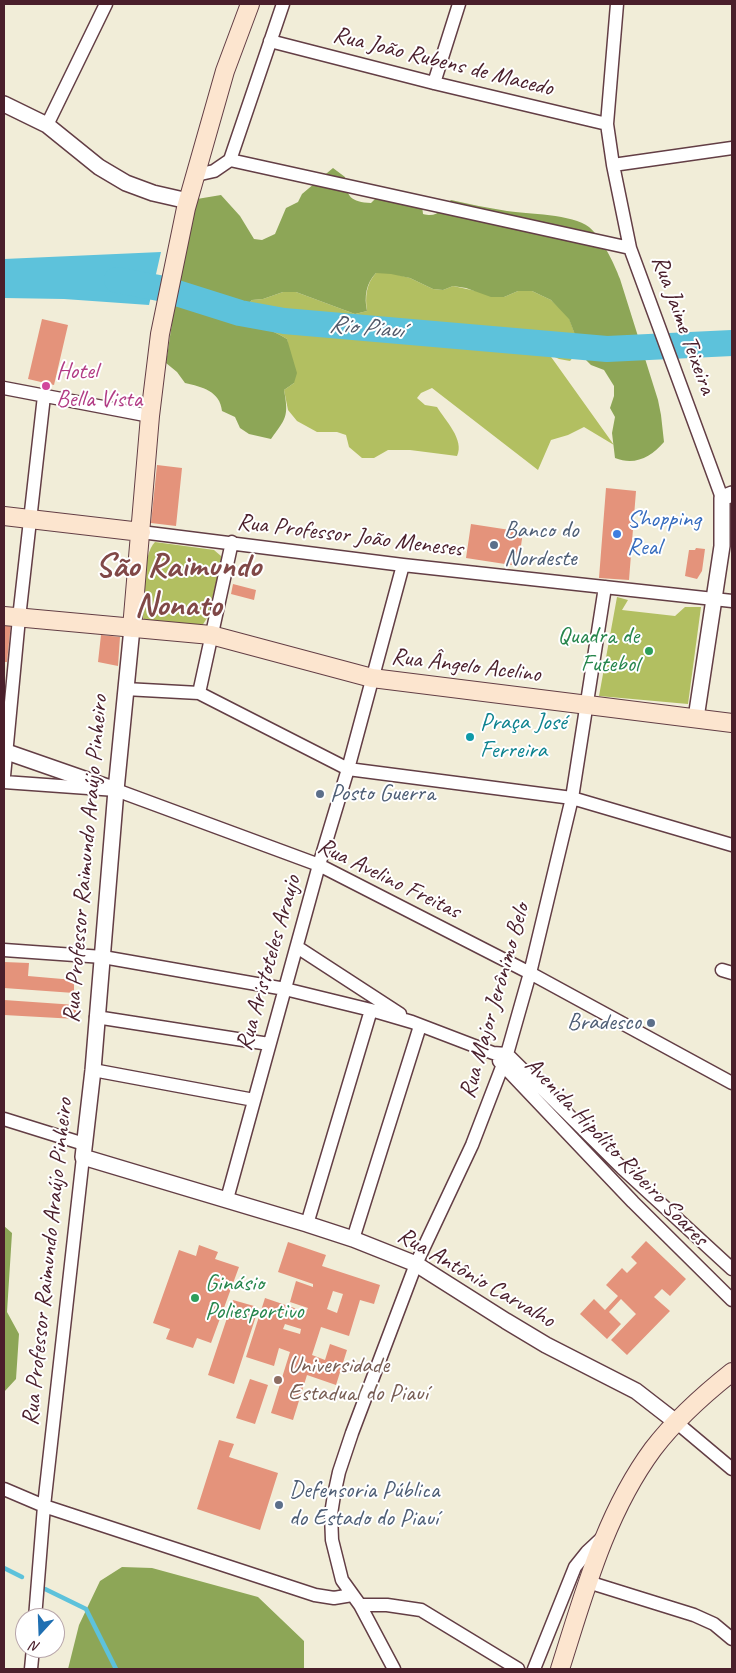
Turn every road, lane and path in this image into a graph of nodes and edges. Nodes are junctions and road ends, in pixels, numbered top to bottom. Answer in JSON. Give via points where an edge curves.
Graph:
{"nodes":[{"id":1,"x":106,"y":4,"type":"edge"},
{"id":2,"x":250,"y":4,"type":"edge"},
{"id":3,"x":283,"y":4,"type":"edge"},
{"id":4,"x":459,"y":4,"type":"edge"},
{"id":5,"x":617,"y":4,"type":"edge"},
{"id":6,"x":270,"y":41,"type":"junction"},
{"id":7,"x":434,"y":83,"type":"junction"},
{"id":8,"x":4,"y":104,"type":"edge"},
{"id":9,"x":606,"y":124,"type":"junction"},
{"id":10,"x":47,"y":125,"type":"junction"},
{"id":11,"x":732,"y":148,"type":"edge"},
{"id":12,"x":230,"y":160,"type":"junction"},
{"id":13,"x":613,"y":166,"type":"junction"},
{"id":14,"x":196,"y":176,"type":"junction"},
{"id":15,"x":186,"y":209,"type":"junction"},
{"id":16,"x":630,"y":248,"type":"junction"},
{"id":17,"x":4,"y":388,"type":"edge"},
{"id":18,"x":44,"y":396,"type":"junction"},
{"id":19,"x":150,"y":416,"type":"junction"},
{"id":20,"x":727,"y":496,"type":"edge"},
{"id":21,"x":4,"y":516,"type":"edge"},
{"id":22,"x":30,"y":519,"type":"junction"},
{"id":23,"x":141,"y":532,"type":"junction"},
{"id":24,"x":232,"y":542,"type":"junction"},
{"id":25,"x":403,"y":564,"type":"junction"},
{"id":26,"x":605,"y":587,"type":"junction"},
{"id":27,"x":714,"y":600,"type":"junction"},
{"id":28,"x":732,"y":601,"type":"edge"},
{"id":29,"x":11,"y":617,"type":"edge"},
{"id":30,"x":132,"y":628,"type":"junction"},
{"id":31,"x":211,"y":635,"type":"junction"},
{"id":32,"x":372,"y":678,"type":"junction"},
{"id":33,"x":125,"y":689,"type":"junction"},
{"id":34,"x":199,"y":693,"type":"junction"},
{"id":35,"x":587,"y":704,"type":"junction"},
{"id":36,"x":696,"y":718,"type":"junction"},
{"id":37,"x":732,"y":723,"type":"edge"},
{"id":38,"x":5,"y":752,"type":"edge"},
{"id":39,"x":348,"y":769,"type":"junction"},
{"id":40,"x":4,"y":776,"type":"edge"},
{"id":41,"x":4,"y":782,"type":"edge"},
{"id":42,"x":116,"y":790,"type":"junction"},
{"id":43,"x":572,"y":798,"type":"junction"},
{"id":44,"x":732,"y":845,"type":"edge"},
{"id":45,"x":319,"y":865,"type":"junction"},
{"id":46,"x":297,"y":947,"type":"junction"},
{"id":47,"x":4,"y":950,"type":"edge"},
{"id":48,"x":103,"y":957,"type":"junction"},
{"id":49,"x":530,"y":973,"type":"junction"},
{"id":50,"x":285,"y":989,"type":"junction"},
{"id":51,"x":371,"y":1010,"type":"junction"},
{"id":52,"x":96,"y":1016,"type":"junction"},
{"id":53,"x":416,"y":1024,"type":"junction"},
{"id":54,"x":269,"y":1044,"type":"junction"},
{"id":55,"x":505,"y":1060,"type":"junction"},
{"id":56,"x":93,"y":1070,"type":"junction"},
{"id":57,"x":732,"y":1083,"type":"edge"},
{"id":58,"x":254,"y":1100,"type":"junction"},
{"id":59,"x":4,"y":1119,"type":"edge"},
{"id":60,"x":84,"y":1151,"type":"junction"},
{"id":61,"x":646,"y":1190,"type":"junction"},
{"id":62,"x":226,"y":1199,"type":"junction"},
{"id":63,"x":633,"y":1202,"type":"junction"},
{"id":64,"x":307,"y":1224,"type":"junction"},
{"id":65,"x":354,"y":1239,"type":"junction"},
{"id":66,"x":416,"y":1264,"type":"junction"},
{"id":67,"x":732,"y":1269,"type":"edge"},
{"id":68,"x":732,"y":1300,"type":"edge"},
{"id":69,"x":732,"y":1372,"type":"edge"},
{"id":70,"x":676,"y":1422,"type":"junction"},
{"id":71,"x":732,"y":1469,"type":"edge"},
{"id":72,"x":4,"y":1489,"type":"edge"},
{"id":73,"x":44,"y":1506,"type":"junction"},
{"id":74,"x":606,"y":1534,"type":"junction"},
{"id":75,"x":588,"y":1582,"type":"junction"},
{"id":76,"x":352,"y":1595,"type":"junction"},
{"id":77,"x":360,"y":1605,"type":"junction"},
{"id":78,"x":36,"y":1608,"type":"edge"},
{"id":79,"x":732,"y":1639,"type":"edge"},
{"id":80,"x":394,"y":1669,"type":"edge"},
{"id":81,"x":518,"y":1669,"type":"edge"},
{"id":82,"x":534,"y":1669,"type":"edge"},
{"id":83,"x":560,"y":1669,"type":"edge"}],
"edges":[{"from":1,"to":10,"type":"street"},
{"from":2,"to":14,"type":"main road","name":"Rua Professor Raimundo Araújo Pinheiro","via":[[225,71]]},
{"from":3,"to":6,"type":"street"},
{"from":4,"to":7,"type":"street"},
{"from":5,"to":9,"type":"street","name":"Rua Jaime Teixeira"},
{"from":6,"to":7,"type":"street","name":"Rua João Rubens de Macedo"},
{"from":6,"to":12,"type":"street"},
{"from":7,"to":9,"type":"street","name":"Rua João Rubens de Macedo"},
{"from":8,"to":10,"type":"street"},
{"from":9,"to":13,"type":"street","name":"Rua Jaime Teixeira"},
{"from":10,"to":15,"type":"street","via":[[99,167],[126,183]]},
{"from":11,"to":13,"type":"street"},
{"from":12,"to":14,"type":"street","via":[[214,171]]},
{"from":12,"to":16,"type":"street"},
{"from":13,"to":16,"type":"street","name":"Rua Jaime Teixeira"},
{"from":14,"to":15,"type":"main road","name":"Rua Professor Raimundo Araújo Pinheiro"},
{"from":15,"to":19,"type":"main road","name":"Rua Professor Raimundo Araújo Pinheiro","via":[[160,334]]},
{"from":16,"to":20,"type":"street","name":"Rua Jaime Teixeira","via":[[696,427]]},
{"from":17,"to":18,"type":"street"},
{"from":18,"to":19,"type":"street"},
{"from":18,"to":22,"type":"street"},
{"from":19,"to":23,"type":"main road","name":"Rua Professor Raimundo Araújo Pinheiro"},
{"from":20,"to":27,"type":"street","name":"Rua Jaime Teixeira"},
{"from":21,"to":22,"type":"main road"},
{"from":22,"to":23,"type":"main road"},
{"from":22,"to":29,"type":"street"},
{"from":23,"to":24,"type":"street","name":"Rua Professor João Meneses"},
{"from":23,"to":30,"type":"main road","name":"Rua Professor Raimundo Araújo Pinheiro"},
{"from":24,"to":25,"type":"street","name":"Rua Professor João Meneses"},
{"from":24,"to":31,"type":"street"},
{"from":25,"to":26,"type":"street","name":"Rua Professor João Meneses"},
{"from":25,"to":32,"type":"street","name":"Rua Aristoteles Araujo"},
{"from":26,"to":27,"type":"street","name":"Rua Professor João Meneses"},
{"from":26,"to":35,"type":"street"},
{"from":27,"to":28,"type":"street","name":"Rua Professor João Meneses"},
{"from":27,"to":36,"type":"street","name":"Rua Jaime Teixeira"},
{"from":29,"to":30,"type":"main road","name":"Rua Ângelo Acelino"},
{"from":29,"to":38,"type":"street"},
{"from":30,"to":31,"type":"main road","name":"Rua Ângelo Acelino"},
{"from":30,"to":33,"type":"street","name":"Rua Professor Raimundo Araújo Pinheiro"},
{"from":31,"to":32,"type":"main road","name":"Rua Ângelo Acelino"},
{"from":31,"to":34,"type":"street"},
{"from":32,"to":35,"type":"main road","name":"Rua Ângelo Acelino"},
{"from":32,"to":39,"type":"street","name":"Rua Aristoteles Araujo"},
{"from":33,"to":34,"type":"street"},
{"from":33,"to":42,"type":"street","name":"Rua Professor Raimundo Araújo Pinheiro"},
{"from":34,"to":39,"type":"street"},
{"from":35,"to":36,"type":"main road","name":"Rua Ângelo Acelino"},
{"from":35,"to":43,"type":"street"},
{"from":36,"to":37,"type":"main road","name":"Rua Ângelo Acelino"},
{"from":38,"to":40,"type":"street"},
{"from":38,"to":42,"type":"street"},
{"from":39,"to":43,"type":"street"},
{"from":39,"to":45,"type":"street","name":"Rua Aristoteles Araujo"},
{"from":41,"to":42,"type":"street","name":"Rua Avelino Freitas"},
{"from":42,"to":45,"type":"street","name":"Rua Avelino Freitas"},
{"from":42,"to":48,"type":"street","name":"Rua Professor Raimundo Araújo Pinheiro"},
{"from":43,"to":44,"type":"street"},
{"from":43,"to":49,"type":"street","name":"Rua Major Jerônimo Belo"},
{"from":45,"to":46,"type":"street","name":"Rua Aristoteles Araujo"},
{"from":45,"to":49,"type":"street","name":"Rua Avelino Freitas"},
{"from":46,"to":50,"type":"street","name":"Rua Aristoteles Araujo"},
{"from":46,"to":53,"type":"street","name":"Avenida Hipólito Ribeiro Soares"},
{"from":47,"to":48,"type":"street","name":"Avenida Hipólito Ribeiro Soares"},
{"from":48,"to":50,"type":"street","name":"Avenida Hipólito Ribeiro Soares"},
{"from":48,"to":52,"type":"street","name":"Rua Professor Raimundo Araújo Pinheiro"},
{"from":49,"to":55,"type":"street","name":"Rua Major Jerônimo Belo"},
{"from":49,"to":57,"type":"street","name":"Rua Avelino Freitas"},
{"from":50,"to":51,"type":"street","name":"Avenida Hipólito Ribeiro Soares"},
{"from":50,"to":54,"type":"street","name":"Rua Aristoteles Araujo"},
{"from":51,"to":53,"type":"street","name":"Avenida Hipólito Ribeiro Soares"},
{"from":51,"to":64,"type":"street"},
{"from":52,"to":54,"type":"street"},
{"from":52,"to":56,"type":"street","name":"Rua Professor Raimundo Araújo Pinheiro"},
{"from":53,"to":55,"type":"street","name":"Avenida Hipólito Ribeiro Soares"},
{"from":53,"to":65,"type":"street"},
{"from":54,"to":58,"type":"street","name":"Rua Aristoteles Araujo"},
{"from":55,"to":61,"type":"street","name":"Avenida Hipólito Ribeiro Soares"},
{"from":55,"to":63,"type":"street","name":"Avenida Hipólito Ribeiro Soares"},
{"from":55,"to":66,"type":"street","name":"Rua Major Jerônimo Belo","via":[[472,1145]]},
{"from":56,"to":58,"type":"street"},
{"from":56,"to":60,"type":"street","name":"Rua Professor Raimundo Araújo Pinheiro"},
{"from":58,"to":62,"type":"street","name":"Rua Aristoteles Araujo"},
{"from":59,"to":60,"type":"street","name":"Rua Antônio Carvalho"},
{"from":60,"to":62,"type":"street","name":"Rua Antônio Carvalho"},
{"from":60,"to":73,"type":"street","name":"Rua Professor Raimundo Araújo Pinheiro"},
{"from":61,"to":63,"type":"street"},
{"from":61,"to":67,"type":"street","name":"Avenida Hipólito Ribeiro Soares"},
{"from":62,"to":64,"type":"street","name":"Rua Antônio Carvalho"},
{"from":63,"to":68,"type":"street","name":"Avenida Hipólito Ribeiro Soares"},
{"from":64,"to":65,"type":"street","name":"Rua Antônio Carvalho"},
{"from":65,"to":66,"type":"street","name":"Rua Antônio Carvalho"},
{"from":66,"to":70,"type":"street","name":"Rua Antônio Carvalho","via":[[538,1340],[636,1391]]},
{"from":66,"to":76,"type":"street","name":"Rua Major Jerônimo Belo","via":[[356,1424],[334,1495],[331,1514],[334,1554],[342,1580]]},
{"from":69,"to":70,"type":"main road"},
{"from":70,"to":71,"type":"street","name":"Rua Antônio Carvalho"},
{"from":70,"to":74,"type":"main road","via":[[633,1479]]},
{"from":72,"to":73,"type":"street"},
{"from":73,"to":76,"type":"street","via":[[315,1595],[334,1598]]},
{"from":73,"to":78,"type":"street","name":"Rua Professor Raimundo Araújo Pinheiro"},
{"from":74,"to":75,"type":"main road"},
{"from":74,"to":82,"type":"street","via":[[574,1567]]},
{"from":75,"to":79,"type":"street","via":[[694,1615],[714,1624]]},
{"from":75,"to":83,"type":"main road"},
{"from":76,"to":77,"type":"street","name":"Rua Major Jerônimo Belo"},
{"from":77,"to":80,"type":"street","name":"Rua Major Jerônimo Belo"},
{"from":77,"to":81,"type":"street","via":[[387,1604],[421,1610]]}]}
